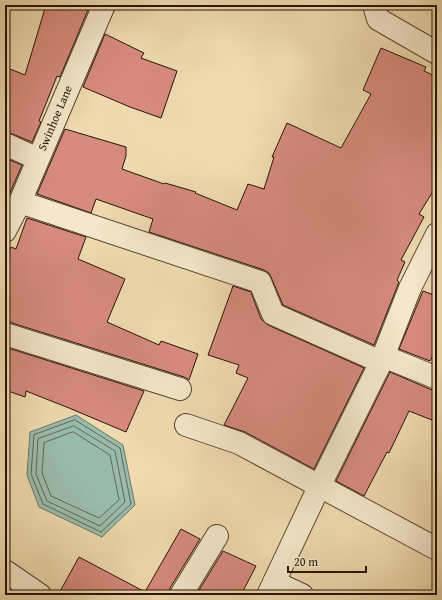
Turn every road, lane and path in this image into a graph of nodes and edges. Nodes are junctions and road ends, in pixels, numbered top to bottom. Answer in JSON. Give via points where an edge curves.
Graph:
{"nodes":[{"id":1,"x":104,"y":5,"type":"edge"},
{"id":2,"x":374,"y":5,"type":"edge"},
{"id":3,"x":437,"y":53,"type":"edge"},
{"id":4,"x":5,"y":144,"type":"edge"},
{"id":5,"x":38,"y":159,"type":"junction"},
{"id":6,"x":20,"y":202,"type":"junction"},
{"id":7,"x":5,"y":231,"type":"edge"},
{"id":8,"x":437,"y":234,"type":"edge"},
{"id":9,"x":5,"y":334,"type":"edge"},
{"id":10,"x":382,"y":359,"type":"junction"},
{"id":11,"x":437,"y":378,"type":"edge"},
{"id":12,"x":180,"y":389,"type":"dead end"},
{"id":13,"x":186,"y":426,"type":"dead end"},
{"id":14,"x":319,"y":487,"type":"junction"},
{"id":15,"x":217,"y":536,"type":"dead end"},
{"id":16,"x":437,"y":549,"type":"edge"},
{"id":17,"x":5,"y":571,"type":"edge"},
{"id":18,"x":271,"y":589,"type":"edge"},
{"id":19,"x":40,"y":595,"type":"edge"},
{"id":20,"x":181,"y":595,"type":"edge"},
{"id":21,"x":302,"y":595,"type":"edge"}],
"edges":[{"from":1,"to":5,"type":"street","name":"Swinhoe Lane"},
{"from":2,"to":3,"type":"street","via":[[378,19]]},
{"from":4,"to":5,"type":"street"},
{"from":5,"to":6,"type":"street","name":"Swinhoe Lane"},
{"from":6,"to":7,"type":"street","name":"Swinhoe Lane"},
{"from":6,"to":10,"type":"street","via":[[260,282],[273,314]]},
{"from":8,"to":10,"type":"street","via":[[410,288]]},
{"from":9,"to":12,"type":"street"},
{"from":10,"to":11,"type":"street"},
{"from":10,"to":14,"type":"street"},
{"from":13,"to":14,"type":"street","via":[[239,444]]},
{"from":14,"to":16,"type":"street"},
{"from":14,"to":18,"type":"street"},
{"from":15,"to":20,"type":"street"},
{"from":17,"to":19,"type":"street"},
{"from":18,"to":21,"type":"street"}]}
